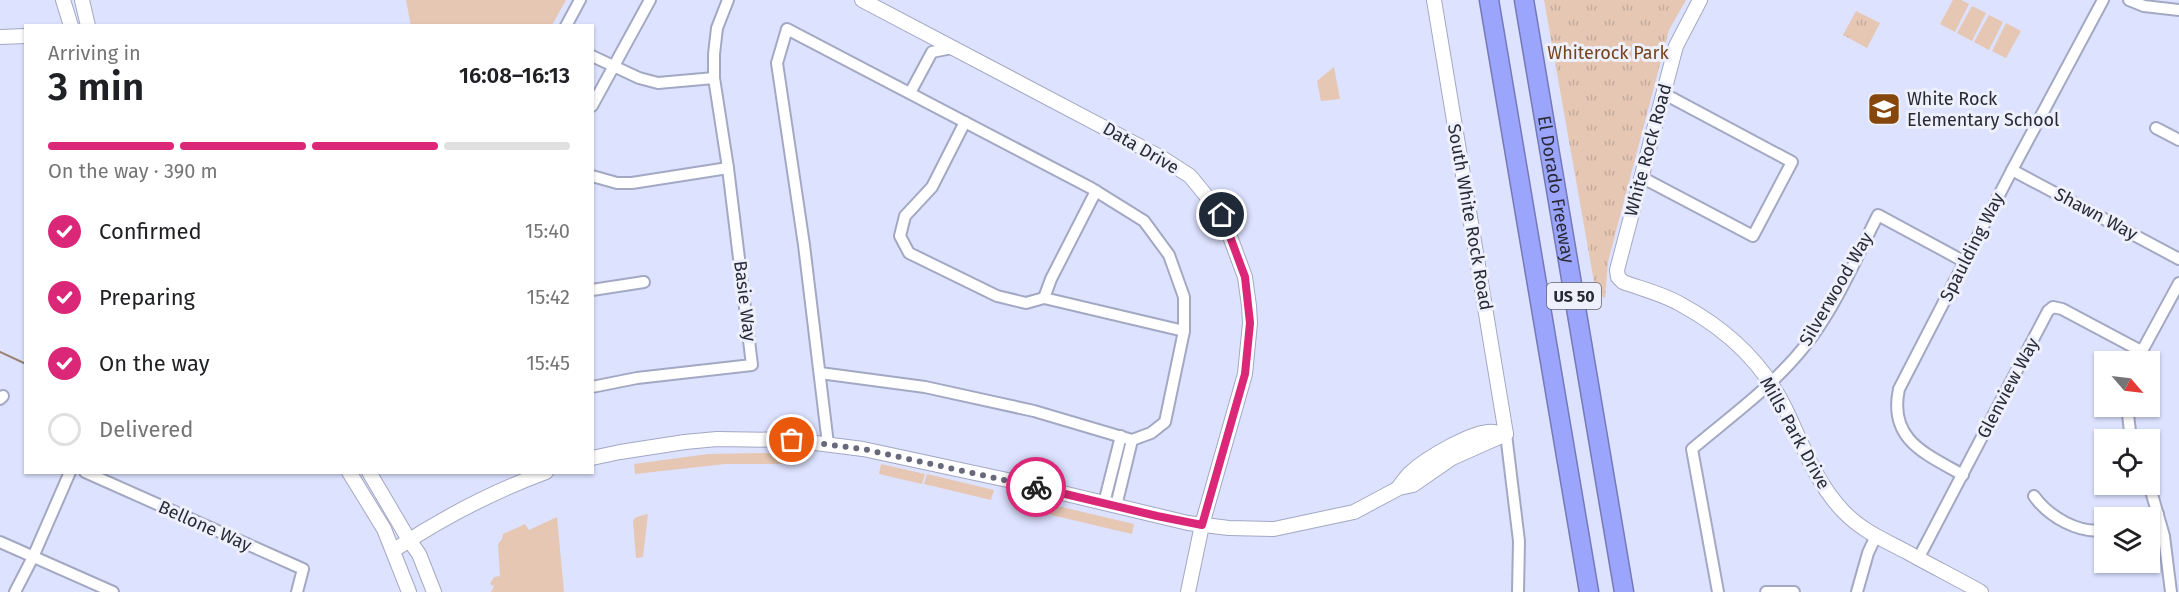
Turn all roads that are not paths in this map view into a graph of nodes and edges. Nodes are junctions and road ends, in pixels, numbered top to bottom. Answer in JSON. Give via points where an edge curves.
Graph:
{"nodes":[{"id":1,"x":63,"y":0,"type":"edge"},
{"id":2,"x":82,"y":0,"type":"edge"},
{"id":3,"x":580,"y":0,"type":"edge"},
{"id":4,"x":650,"y":0,"type":"edge"},
{"id":5,"x":728,"y":0,"type":"edge"},
{"id":6,"x":862,"y":0,"type":"edge"},
{"id":7,"x":1434,"y":0,"type":"edge"},
{"id":8,"x":1490,"y":0,"type":"edge"},
{"id":9,"x":1524,"y":0,"type":"edge"},
{"id":10,"x":1700,"y":0,"type":"edge"},
{"id":11,"x":2103,"y":0,"type":"edge"},
{"id":12,"x":2129,"y":0,"type":"edge"},
{"id":13,"x":2179,"y":10,"type":"edge"},
{"id":14,"x":70,"y":24,"type":"edge"},
{"id":15,"x":88,"y":24,"type":"edge"},
{"id":16,"x":567,"y":24,"type":"edge"},
{"id":17,"x":24,"y":36,"type":"edge"},
{"id":18,"x":0,"y":37,"type":"edge"},
{"id":19,"x":952,"y":48,"type":"junction"},
{"id":20,"x":594,"y":57,"type":"edge"},
{"id":21,"x":612,"y":66,"type":"junction"},
{"id":22,"x":714,"y":78,"type":"junction"},
{"id":23,"x":910,"y":93,"type":"junction"},
{"id":24,"x":1663,"y":96,"type":"junction"},
{"id":25,"x":594,"y":102,"type":"edge"},
{"id":26,"x":965,"y":122,"type":"junction"},
{"id":27,"x":2156,"y":128,"type":"dead end"},
{"id":28,"x":2179,"y":140,"type":"edge"},
{"id":29,"x":728,"y":168,"type":"junction"},
{"id":30,"x":2012,"y":170,"type":"junction"},
{"id":31,"x":594,"y":177,"type":"edge"},
{"id":32,"x":1641,"y":177,"type":"junction"},
{"id":33,"x":1096,"y":191,"type":"junction"},
{"id":34,"x":2179,"y":259,"type":"edge"},
{"id":35,"x":1965,"y":262,"type":"junction"},
{"id":36,"x":1617,"y":270,"type":"joint"},
{"id":37,"x":644,"y":282,"type":"dead end"},
{"id":38,"x":2179,"y":283,"type":"edge"},
{"id":39,"x":594,"y":290,"type":"edge"},
{"id":40,"x":1044,"y":298,"type":"junction"},
{"id":41,"x":1184,"y":331,"type":"junction"},
{"id":42,"x":2131,"y":351,"type":"edge"},
{"id":43,"x":2142,"y":351,"type":"edge"},
{"id":44,"x":820,"y":373,"type":"junction"},
{"id":45,"x":1770,"y":383,"type":"junction"},
{"id":46,"x":594,"y":387,"type":"edge"},
{"id":47,"x":1506,"y":434,"type":"junction"},
{"id":48,"x":1121,"y":436,"type":"junction"},
{"id":49,"x":1132,"y":440,"type":"junction"},
{"id":50,"x":828,"y":444,"type":"junction"},
{"id":51,"x":594,"y":458,"type":"edge"},
{"id":52,"x":69,"y":474,"type":"edge"},
{"id":53,"x":89,"y":474,"type":"edge"},
{"id":54,"x":350,"y":474,"type":"edge"},
{"id":55,"x":370,"y":474,"type":"edge"},
{"id":56,"x":541,"y":474,"type":"edge"},
{"id":57,"x":1963,"y":475,"type":"junction"},
{"id":58,"x":2034,"y":496,"type":"dead end"},
{"id":59,"x":1110,"y":505,"type":"junction"},
{"id":60,"x":2160,"y":524,"type":"edge"},
{"id":61,"x":1202,"y":525,"type":"junction"},
{"id":62,"x":2094,"y":531,"type":"edge"},
{"id":63,"x":1876,"y":536,"type":"junction"},
{"id":64,"x":409,"y":540,"type":"junction"},
{"id":65,"x":0,"y":542,"type":"edge"},
{"id":66,"x":394,"y":550,"type":"junction"},
{"id":67,"x":33,"y":557,"type":"junction"},
{"id":68,"x":1918,"y":559,"type":"junction"},
{"id":69,"x":15,"y":592,"type":"edge"},
{"id":70,"x":113,"y":592,"type":"edge"},
{"id":71,"x":297,"y":592,"type":"edge"},
{"id":72,"x":409,"y":592,"type":"edge"},
{"id":73,"x":434,"y":592,"type":"edge"},
{"id":74,"x":1188,"y":592,"type":"edge"},
{"id":75,"x":1518,"y":592,"type":"edge"},
{"id":76,"x":1589,"y":592,"type":"edge"},
{"id":77,"x":1624,"y":592,"type":"edge"},
{"id":78,"x":1718,"y":592,"type":"edge"},
{"id":79,"x":1766,"y":592,"type":"edge"},
{"id":80,"x":1794,"y":592,"type":"edge"},
{"id":81,"x":1857,"y":592,"type":"edge"},
{"id":82,"x":1981,"y":592,"type":"edge"},
{"id":83,"x":2171,"y":592,"type":"edge"}],
"edges":[{"from":1,"to":14,"type":"street"},
{"from":2,"to":15,"type":"street"},
{"from":3,"to":16,"type":"street"},
{"from":4,"to":21,"type":"street"},
{"from":5,"to":22,"type":"street","name":"Basie Way","via":[[717,28]]},
{"from":6,"to":19,"type":"street","name":"Data Drive"},
{"from":7,"to":47,"type":"street","name":"South White Rock Road"},
{"from":8,"to":76,"type":"highway","name":"El Dorado Freeway","number":"US 50"},
{"from":9,"to":77,"type":"highway","name":"El Dorado Freeway","number":"US 50"},
{"from":10,"to":24,"type":"street","name":"White Rock Road","via":[[1676,46]]},
{"from":11,"to":30,"type":"street","name":"Spaulding Way"},
{"from":12,"to":13,"type":"street"},
{"from":17,"to":18,"type":"street"},
{"from":19,"to":23,"type":"street","via":[[932,52]]},
{"from":19,"to":61,"type":"street","name":"Data Drive","via":[[1162,158],[1190,176],[1222,215],[1245,277],[1250,323],[1245,374]]},
{"from":20,"to":21,"type":"street"},
{"from":21,"to":22,"type":"street","via":[[658,83]]},
{"from":21,"to":25,"type":"street"},
{"from":22,"to":29,"type":"street","name":"Basie Way"},
{"from":23,"to":26,"type":"street"},
{"from":23,"to":44,"type":"street","via":[[787,29],[777,63]]},
{"from":24,"to":32,"type":"street","name":"White Rock Road"},
{"from":24,"to":32,"type":"street","via":[[1792,162],[1753,236]]},
{"from":26,"to":33,"type":"street"},
{"from":26,"to":40,"type":"street","via":[[932,187],[905,216],[900,236],[909,253],[997,296],[1026,303]]},
{"from":27,"to":28,"type":"street"},
{"from":29,"to":31,"type":"street","via":[[632,183]]},
{"from":29,"to":46,"type":"street","name":"Basie Way","via":[[752,365]]},
{"from":30,"to":34,"type":"street","name":"Shawn Way"},
{"from":30,"to":35,"type":"street","name":"Spaulding Way"},
{"from":32,"to":36,"type":"street","name":"White Rock Road"},
{"from":33,"to":40,"type":"street"},
{"from":33,"to":41,"type":"street","via":[[1144,221],[1170,255],[1185,297]]},
{"from":35,"to":45,"type":"street","name":"Silverwood Way","via":[[1878,215],[1815,331]]},
{"from":35,"to":57,"type":"street","name":"Spaulding Way","via":[[1903,380],[1896,408],[1900,427],[1911,443]]},
{"from":36,"to":45,"type":"street","name":"Mills Park Drive","via":[[1623,282],[1681,304],[1711,323],[1738,345]]},
{"from":37,"to":39,"type":"street"},
{"from":38,"to":43,"type":"street"},
{"from":40,"to":41,"type":"street"},
{"from":41,"to":49,"type":"street","via":[[1165,422]]},
{"from":42,"to":57,"type":"street","name":"Glenview Way","via":[[2053,307]]},
{"from":44,"to":48,"type":"street","via":[[925,387],[1034,411]]},
{"from":44,"to":50,"type":"street"},
{"from":45,"to":63,"type":"street","name":"Mills Park Drive","via":[[1827,493],[1852,520]]},
{"from":45,"to":78,"type":"street","name":"Silverwood Way","via":[[1692,449]]},
{"from":47,"to":61,"type":"street","via":[[1452,458],[1413,485],[1399,488],[1354,512],[1274,529]]},
{"from":47,"to":75,"type":"street","via":[[1519,541]]},
{"from":48,"to":49,"type":"street"},
{"from":48,"to":59,"type":"street"},
{"from":49,"to":59,"type":"street"},
{"from":50,"to":51,"type":"street","via":[[717,439]]},
{"from":50,"to":59,"type":"street"},
{"from":52,"to":67,"type":"street"},
{"from":53,"to":71,"type":"street","name":"Bellone Way","via":[[303,569]]},
{"from":54,"to":66,"type":"street"},
{"from":55,"to":64,"type":"street"},
{"from":56,"to":64,"type":"street","via":[[468,506]]},
{"from":57,"to":68,"type":"street","name":"Glenview Way"},
{"from":58,"to":62,"type":"street","via":[[2048,512],[2079,528]]},
{"from":59,"to":61,"type":"street"},
{"from":60,"to":83,"type":"street"},
{"from":61,"to":74,"type":"street","name":"Data Drive"},
{"from":63,"to":68,"type":"street","name":"Mills Park Drive"},
{"from":63,"to":81,"type":"street"},
{"from":64,"to":66,"type":"street"},
{"from":64,"to":73,"type":"street"},
{"from":65,"to":67,"type":"street"},
{"from":66,"to":72,"type":"street"},
{"from":67,"to":69,"type":"street"},
{"from":67,"to":70,"type":"street"},
{"from":68,"to":82,"type":"street","name":"Mills Park Drive"},
{"from":79,"to":80,"type":"street"}]}
